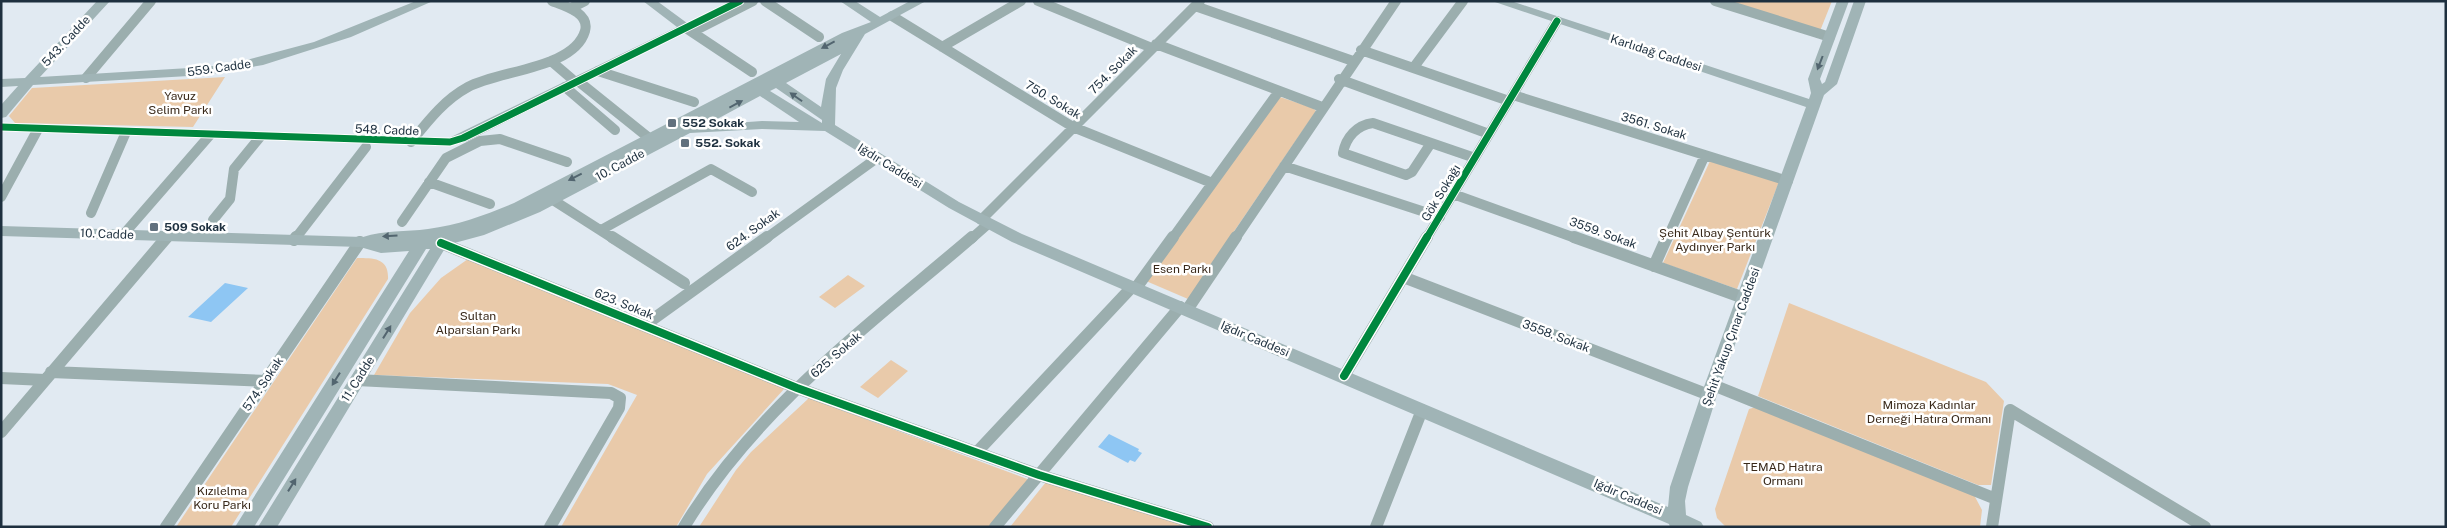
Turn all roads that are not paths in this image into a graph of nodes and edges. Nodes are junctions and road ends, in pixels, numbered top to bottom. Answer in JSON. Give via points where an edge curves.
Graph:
{"nodes":[{"id":1,"x":104,"y":1,"type":"edge"},
{"id":2,"x":150,"y":1,"type":"edge"},
{"id":3,"x":427,"y":1,"type":"edge"},
{"id":4,"x":552,"y":1,"type":"edge"},
{"id":5,"x":585,"y":1,"type":"edge"},
{"id":6,"x":650,"y":1,"type":"edge"},
{"id":7,"x":740,"y":1,"type":"edge"},
{"id":8,"x":753,"y":1,"type":"edge"},
{"id":9,"x":765,"y":1,"type":"edge"},
{"id":10,"x":846,"y":1,"type":"edge"},
{"id":11,"x":920,"y":1,"type":"edge"},
{"id":12,"x":1021,"y":1,"type":"edge"},
{"id":13,"x":1038,"y":1,"type":"edge"},
{"id":14,"x":1396,"y":1,"type":"edge"},
{"id":15,"x":1463,"y":1,"type":"edge"},
{"id":16,"x":1498,"y":1,"type":"edge"},
{"id":17,"x":1714,"y":1,"type":"edge"},
{"id":18,"x":1843,"y":1,"type":"edge"},
{"id":19,"x":1860,"y":1,"type":"edge"},
{"id":20,"x":1198,"y":4,"type":"edge"},
{"id":21,"x":571,"y":8,"type":"junction"},
{"id":22,"x":892,"y":16,"type":"junction"},
{"id":23,"x":1558,"y":21,"type":"junction"},
{"id":24,"x":880,"y":22,"type":"junction"},
{"id":25,"x":689,"y":30,"type":"junction"},
{"id":26,"x":819,"y":37,"type":"dead end"},
{"id":27,"x":858,"y":37,"type":"junction"},
{"id":28,"x":1830,"y":37,"type":"junction"},
{"id":29,"x":1154,"y":46,"type":"junction"},
{"id":30,"x":942,"y":47,"type":"junction"},
{"id":31,"x":1361,"y":50,"type":"junction"},
{"id":32,"x":1353,"y":61,"type":"junction"},
{"id":33,"x":551,"y":62,"type":"junction"},
{"id":34,"x":1414,"y":68,"type":"junction"},
{"id":35,"x":598,"y":71,"type":"junction"},
{"id":36,"x":86,"y":78,"type":"junction"},
{"id":37,"x":1339,"y":79,"type":"junction"},
{"id":38,"x":772,"y":80,"type":"junction"},
{"id":39,"x":1,"y":82,"type":"edge"},
{"id":40,"x":29,"y":82,"type":"junction"},
{"id":41,"x":572,"y":83,"type":"junction"},
{"id":42,"x":754,"y":83,"type":"junction"},
{"id":43,"x":1279,"y":91,"type":"junction"},
{"id":44,"x":1511,"y":98,"type":"junction"},
{"id":45,"x":1816,"y":99,"type":"junction"},
{"id":46,"x":694,"y":102,"type":"dead end"},
{"id":47,"x":1322,"y":107,"type":"junction"},
{"id":48,"x":1,"y":114,"type":"edge"},
{"id":49,"x":824,"y":124,"type":"junction"},
{"id":50,"x":1,"y":127,"type":"edge"},
{"id":51,"x":1073,"y":127,"type":"junction"},
{"id":52,"x":38,"y":129,"type":"junction"},
{"id":53,"x":616,"y":130,"type":"dead end"},
{"id":54,"x":684,"y":131,"type":"junction"},
{"id":55,"x":126,"y":132,"type":"junction"},
{"id":56,"x":1489,"y":134,"type":"junction"},
{"id":57,"x":210,"y":135,"type":"junction"},
{"id":58,"x":260,"y":137,"type":"junction"},
{"id":59,"x":476,"y":137,"type":"junction"},
{"id":60,"x":650,"y":138,"type":"junction"},
{"id":61,"x":411,"y":142,"type":"junction"},
{"id":62,"x":1431,"y":143,"type":"junction"},
{"id":63,"x":366,"y":147,"type":"dead end"},
{"id":64,"x":1706,"y":155,"type":"junction"},
{"id":65,"x":878,"y":158,"type":"junction"},
{"id":66,"x":1475,"y":158,"type":"junction"},
{"id":67,"x":568,"y":162,"type":"dead end"},
{"id":68,"x":1284,"y":166,"type":"junction"},
{"id":69,"x":1788,"y":181,"type":"junction"},
{"id":70,"x":429,"y":182,"type":"junction"},
{"id":71,"x":1212,"y":183,"type":"junction"},
{"id":72,"x":752,"y":192,"type":"dead end"},
{"id":73,"x":1453,"y":194,"type":"junction"},
{"id":74,"x":1,"y":196,"type":"edge"},
{"id":75,"x":553,"y":200,"type":"junction"},
{"id":76,"x":490,"y":204,"type":"dead end"},
{"id":77,"x":91,"y":213,"type":"dead end"},
{"id":78,"x":1440,"y":217,"type":"junction"},
{"id":79,"x":213,"y":220,"type":"dead end"},
{"id":80,"x":402,"y":222,"type":"dead end"},
{"id":81,"x":984,"y":222,"type":"junction"},
{"id":82,"x":601,"y":230,"type":"junction"},
{"id":83,"x":1,"y":231,"type":"edge"},
{"id":84,"x":123,"y":235,"type":"junction"},
{"id":85,"x":168,"y":236,"type":"junction"},
{"id":86,"x":434,"y":239,"type":"junction"},
{"id":87,"x":294,"y":240,"type":"junction"},
{"id":88,"x":362,"y":242,"type":"junction"},
{"id":89,"x":1654,"y":266,"type":"junction"},
{"id":90,"x":1403,"y":277,"type":"junction"},
{"id":91,"x":684,"y":283,"type":"dead end"},
{"id":92,"x":1134,"y":288,"type":"junction"},
{"id":93,"x":1744,"y":298,"type":"junction"},
{"id":94,"x":1183,"y":308,"type":"junction"},
{"id":95,"x":645,"y":325,"type":"junction"},
{"id":96,"x":48,"y":376,"type":"junction"},
{"id":97,"x":1344,"y":376,"type":"junction"},
{"id":98,"x":1,"y":378,"type":"edge"},
{"id":99,"x":357,"y":380,"type":"junction"},
{"id":100,"x":266,"y":381,"type":"junction"},
{"id":101,"x":797,"y":388,"type":"junction"},
{"id":102,"x":1711,"y":390,"type":"junction"},
{"id":103,"x":1422,"y":410,"type":"junction"},
{"id":104,"x":1,"y":432,"type":"edge"},
{"id":105,"x":977,"y":452,"type":"junction"},
{"id":106,"x":1038,"y":475,"type":"junction"},
{"id":107,"x":1996,"y":500,"type":"junction"},
{"id":108,"x":1678,"y":522,"type":"edge"},
{"id":109,"x":166,"y":527,"type":"edge"},
{"id":110,"x":244,"y":527,"type":"edge"},
{"id":111,"x":267,"y":527,"type":"edge"},
{"id":112,"x":550,"y":527,"type":"edge"},
{"id":113,"x":684,"y":527,"type":"edge"},
{"id":114,"x":995,"y":527,"type":"edge"},
{"id":115,"x":1208,"y":527,"type":"edge"},
{"id":116,"x":1376,"y":527,"type":"edge"},
{"id":117,"x":1695,"y":527,"type":"edge"},
{"id":118,"x":1992,"y":527,"type":"edge"},
{"id":119,"x":2205,"y":527,"type":"edge"}],
"edges":[{"from":1,"to":40,"type":"main road","name":"543. Cadde"},
{"from":2,"to":36,"type":"street"},
{"from":3,"to":36,"type":"main road","name":"559. Cadde","via":[[333,40],[257,63],[206,71]]},
{"from":4,"to":21,"type":"street"},
{"from":5,"to":21,"type":"street"},
{"from":6,"to":25,"type":"main road"},
{"from":7,"to":25,"type":"main road","name":"548. Cadde"},
{"from":8,"to":25,"type":"street"},
{"from":9,"to":26,"type":"street"},
{"from":10,"to":24,"type":"main road"},
{"from":11,"to":22,"type":"main road","name":"10. Cadde"},
{"from":12,"to":30,"type":"street"},
{"from":13,"to":29,"type":"street"},
{"from":14,"to":31,"type":"street"},
{"from":15,"to":34,"type":"street"},
{"from":16,"to":23,"type":"main road","name":"Karlıdağ Caddesi"},
{"from":17,"to":28,"type":"street"},
{"from":18,"to":28,"type":"main road"},
{"from":19,"to":45,"type":"main road","via":[[1831,84]]},
{"from":20,"to":29,"type":"street","name":"754. Sokak"},
{"from":20,"to":32,"type":"street"},
{"from":21,"to":33,"type":"street","via":[[584,22],[585,34],[575,47]]},
{"from":22,"to":24,"type":"main road","name":"10. Cadde"},
{"from":22,"to":30,"type":"street","name":"750. Sokak"},
{"from":23,"to":44,"type":"street","name":"Gök Sokağı"},
{"from":23,"to":45,"type":"main road","name":"Karlıdağ Caddesi"},
{"from":24,"to":27,"type":"main road","name":"10. Cadde"},
{"from":25,"to":35,"type":"main road","name":"548. Cadde"},
{"from":25,"to":42,"type":"street"},
{"from":27,"to":38,"type":"main road","name":"10. Cadde"},
{"from":27,"to":49,"type":"main road","via":[[831,80]]},
{"from":28,"to":45,"type":"main road","one_way":true,"via":[[1814,79]]},
{"from":29,"to":43,"type":"street"},
{"from":29,"to":51,"type":"street","name":"754. Sokak"},
{"from":30,"to":51,"type":"street","name":"750. Sokak"},
{"from":31,"to":32,"type":"street"},
{"from":31,"to":34,"type":"street","name":"3561. Sokak"},
{"from":32,"to":37,"type":"street"},
{"from":33,"to":41,"type":"street"},
{"from":33,"to":61,"type":"street","via":[[491,76],[462,90],[434,112]]},
{"from":34,"to":44,"type":"street","name":"3561. Sokak"},
{"from":35,"to":41,"type":"main road","name":"548. Cadde"},
{"from":35,"to":46,"type":"street"},
{"from":36,"to":40,"type":"main road","name":"559. Cadde"},
{"from":37,"to":47,"type":"street"},
{"from":37,"to":56,"type":"street"},
{"from":38,"to":42,"type":"main road","name":"10. Cadde"},
{"from":49,"to":38,"type":"main road","name":"Iğdır Caddesi","one_way":true},
{"from":39,"to":40,"type":"main road","name":"559. Cadde"},
{"from":40,"to":48,"type":"main road"},
{"from":41,"to":53,"type":"street"},
{"from":41,"to":59,"type":"main road","name":"548. Cadde"},
{"from":41,"to":60,"type":"street"},
{"from":42,"to":49,"type":"main road","name":"Iğdır Caddesi"},
{"from":54,"to":42,"type":"main road","name":"10. Cadde","one_way":true},
{"from":42,"to":60,"type":"main road","name":"10. Cadde"},
{"from":43,"to":47,"type":"street"},
{"from":43,"to":71,"type":"street"},
{"from":44,"to":56,"type":"street","name":"Gök Sokağı"},
{"from":44,"to":64,"type":"street","name":"3561. Sokak"},
{"from":45,"to":69,"type":"main road","name":"Şehit Yakup Çınar Caddesi"},
{"from":47,"to":68,"type":"street"},
{"from":49,"to":54,"type":"main road"},
{"from":49,"to":65,"type":"main road","name":"Iğdır Caddesi"},
{"from":50,"to":52,"type":"main road","name":"548. Cadde"},
{"from":51,"to":71,"type":"street","name":"750. Sokak"},
{"from":51,"to":81,"type":"street","name":"754. Sokak"},
{"from":52,"to":55,"type":"main road","name":"548. Cadde"},
{"from":52,"to":74,"type":"street"},
{"from":54,"to":75,"type":"main road","name":"10. Cadde"},
{"from":55,"to":57,"type":"main road","name":"548. Cadde"},
{"from":55,"to":77,"type":"street"},
{"from":56,"to":66,"type":"street","name":"Gök Sokağı"},
{"from":57,"to":58,"type":"main road","name":"548. Cadde"},
{"from":57,"to":84,"type":"street"},
{"from":58,"to":61,"type":"main road","name":"548. Cadde"},
{"from":58,"to":79,"type":"street","via":[[234,168],[230,200]]},
{"from":59,"to":61,"type":"main road","name":"548. Cadde","via":[[450,142]]},
{"from":59,"to":67,"type":"street","via":[[498,138]]},
{"from":59,"to":70,"type":"street","via":[[446,158]]},
{"from":60,"to":86,"type":"main road","name":"10. Cadde","one_way":true,"via":[[519,206]]},
{"from":62,"to":62,"type":"street","via":[[1365,123],[1358,127],[1343,153],[1406,175],[1412,172]]},
{"from":62,"to":66,"type":"street"},
{"from":63,"to":87,"type":"street"},
{"from":64,"to":69,"type":"street","name":"3561. Sokak"},
{"from":64,"to":89,"type":"street"},
{"from":65,"to":81,"type":"main road","name":"Iğdır Caddesi"},
{"from":65,"to":95,"type":"street","name":"624. Sokak"},
{"from":66,"to":73,"type":"street","name":"Gök Sokağı"},
{"from":68,"to":78,"type":"street"},
{"from":68,"to":94,"type":"street"},
{"from":69,"to":93,"type":"main road","name":"Şehit Yakup Çınar Caddesi"},
{"from":70,"to":76,"type":"street"},
{"from":70,"to":80,"type":"street"},
{"from":71,"to":92,"type":"street"},
{"from":72,"to":82,"type":"street","via":[[711,169]]},
{"from":73,"to":78,"type":"street","name":"Gök Sokağı"},
{"from":73,"to":89,"type":"street","name":"3559. Sokak"},
{"from":75,"to":82,"type":"street"},
{"from":75,"to":86,"type":"main road","name":"10. Cadde","via":[[495,227]]},
{"from":78,"to":90,"type":"street","name":"Gök Sokağı"},
{"from":81,"to":92,"type":"main road","name":"Iğdır Caddesi"},
{"from":81,"to":101,"type":"street","name":"625. Sokak"},
{"from":82,"to":91,"type":"street"},
{"from":83,"to":84,"type":"main road","name":"10. Cadde"},
{"from":84,"to":85,"type":"main road","name":"10. Cadde"},
{"from":85,"to":87,"type":"main road","name":"10. Cadde"},
{"from":85,"to":96,"type":"street"},
{"from":86,"to":88,"type":"main road","name":"10. Cadde","via":[[373,248]]},
{"from":86,"to":95,"type":"street","name":"623. Sokak"},
{"from":99,"to":86,"type":"main road","name":"11. Cadde","one_way":true},
{"from":86,"to":110,"type":"main road","name":"11. Cadde","one_way":true},
{"from":87,"to":88,"type":"main road","name":"10. Cadde"},
{"from":88,"to":100,"type":"street","name":"574. Sokak"},
{"from":89,"to":93,"type":"street","name":"3559. Sokak"},
{"from":90,"to":97,"type":"street","name":"Gök Sokağı"},
{"from":90,"to":102,"type":"street","name":"3558. Sokak"},
{"from":92,"to":94,"type":"main road","name":"Iğdır Caddesi"},
{"from":92,"to":105,"type":"street"},
{"from":93,"to":102,"type":"main road","name":"Şehit Yakup Çınar Caddesi"},
{"from":94,"to":97,"type":"main road","name":"Iğdır Caddesi"},
{"from":94,"to":106,"type":"street"},
{"from":95,"to":101,"type":"street","name":"623. Sokak"},
{"from":96,"to":98,"type":"street"},
{"from":96,"to":100,"type":"street"},
{"from":96,"to":104,"type":"street"},
{"from":97,"to":103,"type":"main road","name":"Iğdır Caddesi"},
{"from":111,"to":99,"type":"main road","name":"11. Cadde","one_way":true},
{"from":99,"to":112,"type":"street","via":[[611,392],[620,398],[619,408]]},
{"from":100,"to":109,"type":"street","name":"574. Sokak"},
{"from":101,"to":105,"type":"street","name":"623. Sokak"},
{"from":101,"to":113,"type":"street","name":"625. Sokak","via":[[749,436],[722,469]]},
{"from":102,"to":107,"type":"street","name":"3558. Sokak"},
{"from":102,"to":108,"type":"main road","name":"Şehit Yakup Çınar Caddesi","via":[[1677,494]]},
{"from":103,"to":108,"type":"main road","name":"Iğdır Caddesi"},
{"from":103,"to":116,"type":"street"},
{"from":105,"to":106,"type":"street","name":"623. Sokak"},
{"from":106,"to":114,"type":"street"},
{"from":106,"to":115,"type":"street","name":"623. Sokak"},
{"from":107,"to":118,"type":"street"},
{"from":107,"to":119,"type":"street","via":[[2010,410]]},
{"from":108,"to":117,"type":"main road","name":"Iğdır Caddesi"}]}
